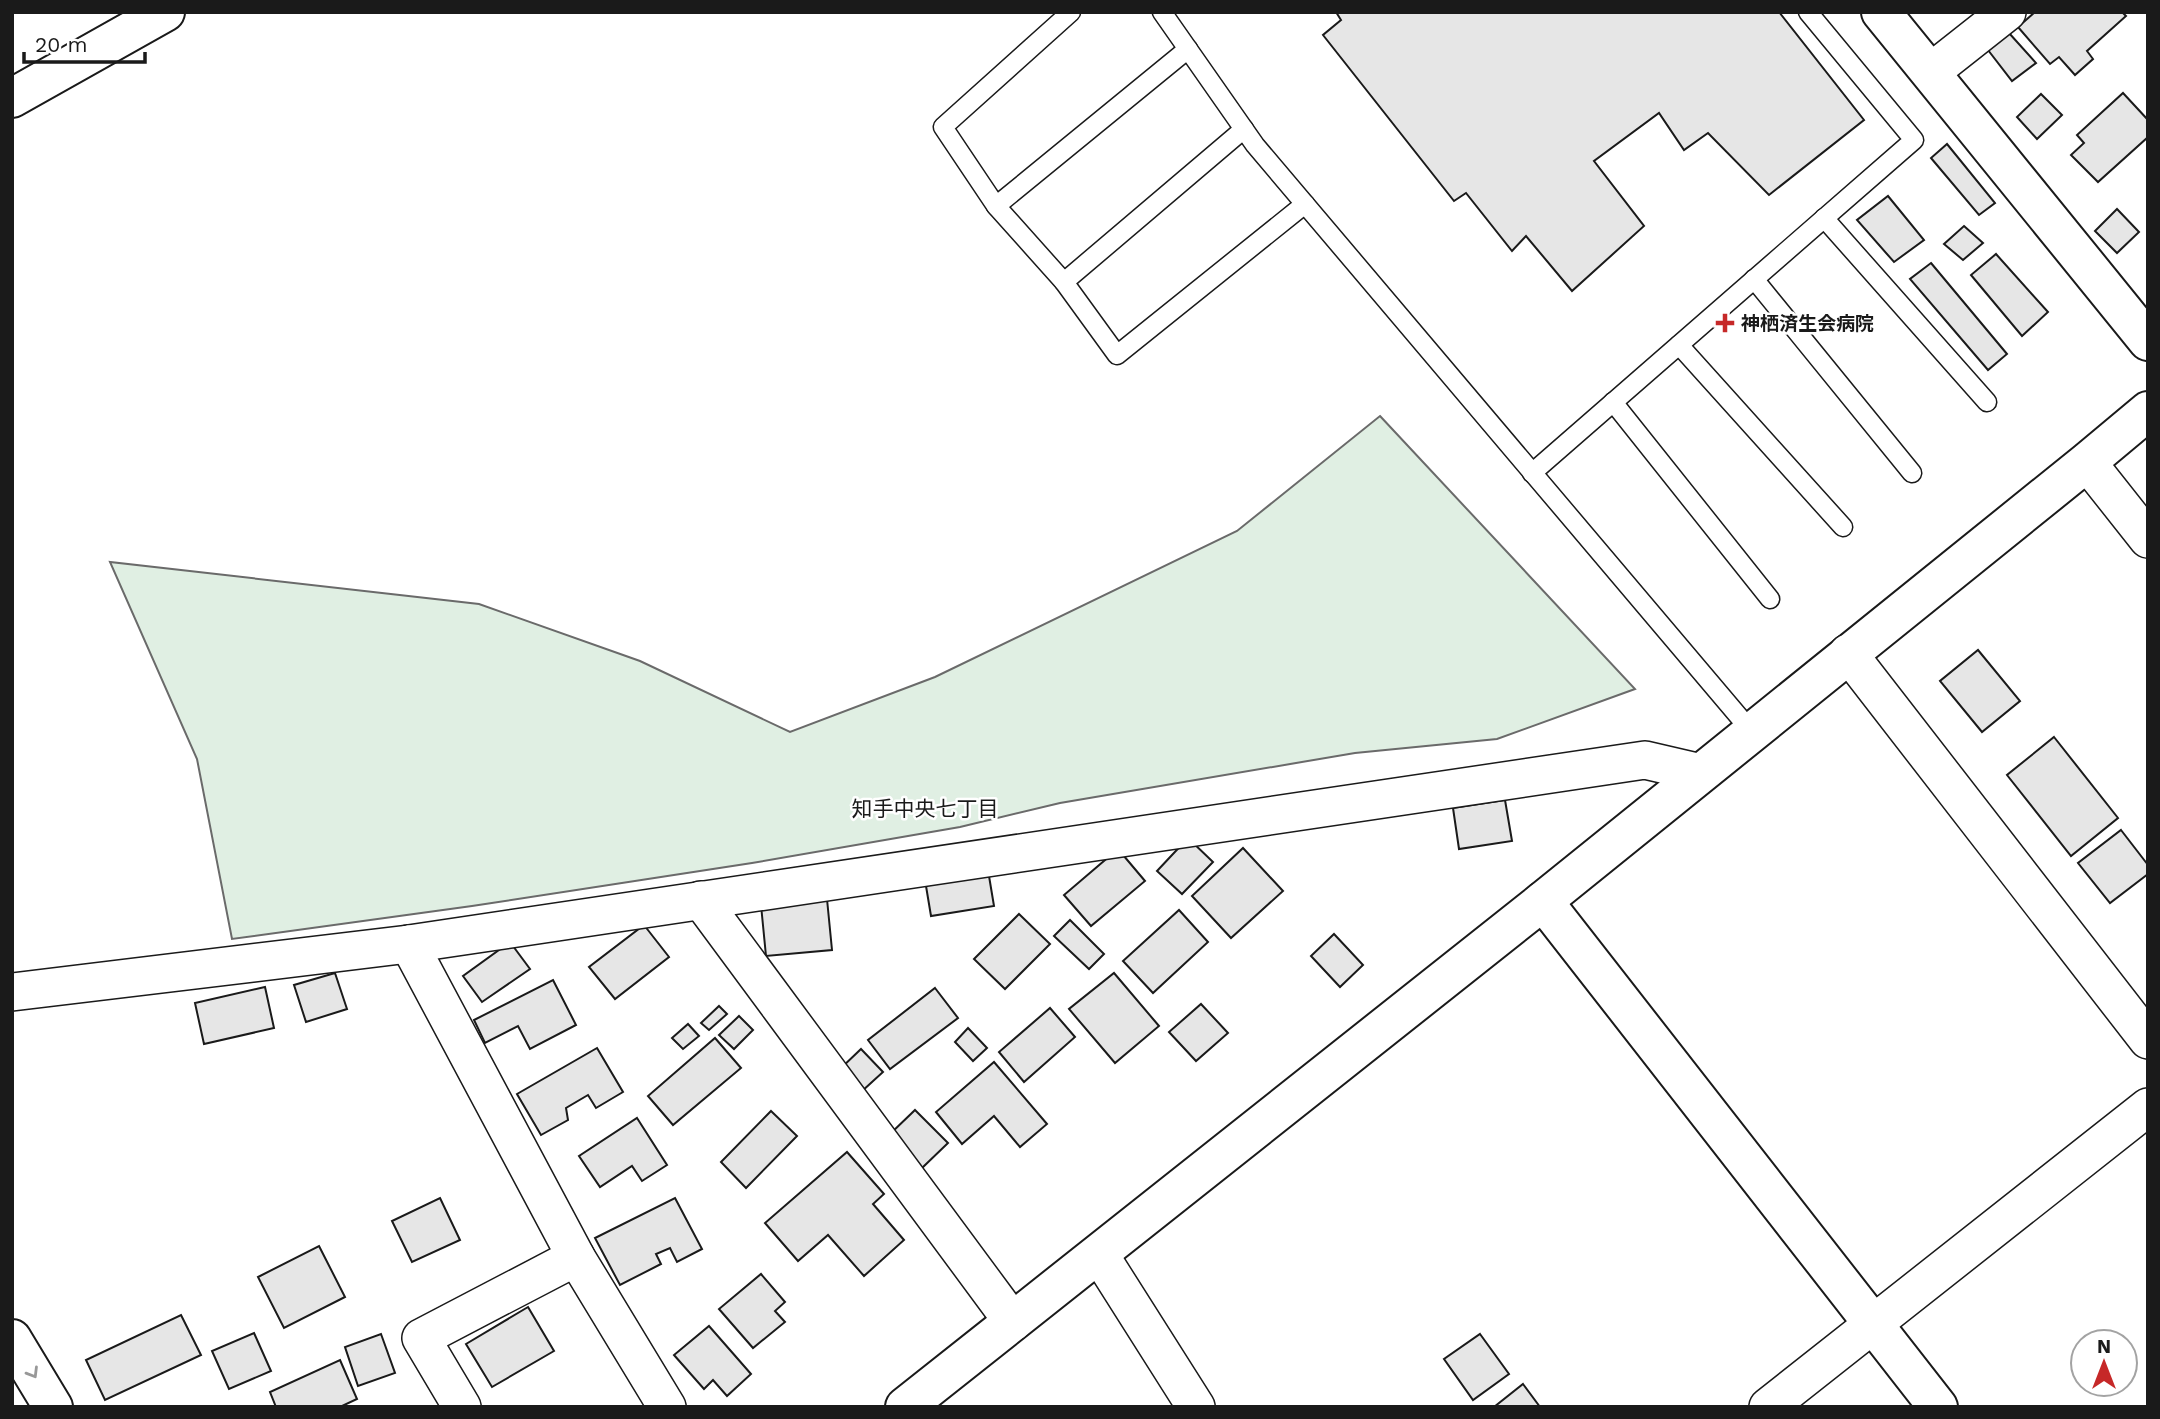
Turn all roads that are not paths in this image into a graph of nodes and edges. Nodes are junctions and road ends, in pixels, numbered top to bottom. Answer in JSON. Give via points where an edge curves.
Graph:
{"nodes":[{"id":1,"x":165,"y":12,"type":"edge"},
{"id":2,"x":1071,"y":12,"type":"edge"},
{"id":3,"x":1162,"y":12,"type":"edge"},
{"id":4,"x":1808,"y":12,"type":"edge"},
{"id":5,"x":1881,"y":12,"type":"edge"},
{"id":6,"x":2007,"y":12,"type":"edge"},
{"id":7,"x":1188,"y":49,"type":"junction"},
{"id":8,"x":1931,"y":72,"type":"junction"},
{"id":9,"x":12,"y":99,"type":"edge"},
{"id":10,"x":1244,"y":129,"type":"junction"},
{"id":11,"x":1305,"y":204,"type":"junction"},
{"id":12,"x":996,"y":206,"type":"junction"},
{"id":13,"x":1824,"y":218,"type":"junction"},
{"id":14,"x":1754,"y":279,"type":"junction"},
{"id":15,"x":1064,"y":282,"type":"junction"},
{"id":16,"x":2148,"y":341,"type":"edge"},
{"id":17,"x":1679,"y":345,"type":"junction"},
{"id":18,"x":1613,"y":402,"type":"junction"},
{"id":19,"x":1987,"y":402,"type":"dead end"},
{"id":20,"x":2148,"y":411,"type":"edge"},
{"id":21,"x":2087,"y":462,"type":"junction"},
{"id":22,"x":1532,"y":473,"type":"junction"},
{"id":23,"x":1912,"y":473,"type":"dead end"},
{"id":24,"x":1843,"y":527,"type":"dead end"},
{"id":25,"x":2148,"y":539,"type":"edge"},
{"id":26,"x":1770,"y":599,"type":"dead end"},
{"id":27,"x":1848,"y":653,"type":"junction"},
{"id":28,"x":1752,"y":732,"type":"junction"},
{"id":29,"x":1701,"y":773,"type":"junction"},
{"id":30,"x":701,"y":900,"type":"junction"},
{"id":31,"x":1543,"y":901,"type":"junction"},
{"id":32,"x":409,"y":944,"type":"junction"},
{"id":33,"x":12,"y":992,"type":"edge"},
{"id":34,"x":2148,"y":1040,"type":"edge"},
{"id":35,"x":2148,"y":1107,"type":"edge"},
{"id":36,"x":1099,"y":1254,"type":"junction"},
{"id":37,"x":576,"y":1257,"type":"junction"},
{"id":38,"x":1013,"y":1322,"type":"junction"},
{"id":39,"x":1874,"y":1324,"type":"junction"},
{"id":40,"x":12,"y":1339,"type":"edge"},
{"id":41,"x":53,"y":1407,"type":"edge"},
{"id":42,"x":462,"y":1407,"type":"edge"},
{"id":43,"x":667,"y":1407,"type":"edge"},
{"id":44,"x":905,"y":1407,"type":"edge"},
{"id":45,"x":1196,"y":1407,"type":"edge"},
{"id":46,"x":1768,"y":1407,"type":"edge"},
{"id":47,"x":1938,"y":1407,"type":"edge"}],
"edges":[{"from":1,"to":9,"type":"street"},
{"from":2,"to":12,"type":"lane","via":[[943,127]]},
{"from":3,"to":7,"type":"lane"},
{"from":4,"to":13,"type":"lane","via":[[1914,140]]},
{"from":5,"to":8,"type":"street"},
{"from":6,"to":8,"type":"street"},
{"from":7,"to":10,"type":"lane"},
{"from":7,"to":12,"type":"lane"},
{"from":8,"to":16,"type":"street"},
{"from":10,"to":11,"type":"lane"},
{"from":10,"to":15,"type":"lane"},
{"from":11,"to":15,"type":"lane","via":[[1117,355]]},
{"from":11,"to":22,"type":"lane"},
{"from":12,"to":15,"type":"lane"},
{"from":13,"to":14,"type":"lane"},
{"from":13,"to":19,"type":"lane"},
{"from":14,"to":17,"type":"lane"},
{"from":14,"to":23,"type":"lane"},
{"from":17,"to":18,"type":"lane"},
{"from":17,"to":24,"type":"lane"},
{"from":18,"to":22,"type":"lane"},
{"from":18,"to":26,"type":"lane"},
{"from":20,"to":21,"type":"street"},
{"from":21,"to":25,"type":"street"},
{"from":21,"to":27,"type":"street"},
{"from":22,"to":28,"type":"lane"},
{"from":27,"to":28,"type":"street"},
{"from":27,"to":34,"type":"street"},
{"from":28,"to":29,"type":"street"},
{"from":29,"to":30,"type":"street","via":[[1646,760]]},
{"from":29,"to":31,"type":"street"},
{"from":30,"to":32,"type":"street"},
{"from":30,"to":38,"type":"street"},
{"from":31,"to":36,"type":"street"},
{"from":31,"to":39,"type":"street"},
{"from":32,"to":33,"type":"street"},
{"from":32,"to":37,"type":"street"},
{"from":35,"to":39,"type":"street"},
{"from":36,"to":38,"type":"street"},
{"from":36,"to":45,"type":"street"},
{"from":37,"to":42,"type":"street","via":[[421,1338]]},
{"from":37,"to":43,"type":"street"},
{"from":38,"to":44,"type":"street"},
{"from":39,"to":46,"type":"street"},
{"from":39,"to":47,"type":"street"},
{"from":40,"to":41,"type":"street","one_way":true}]}
